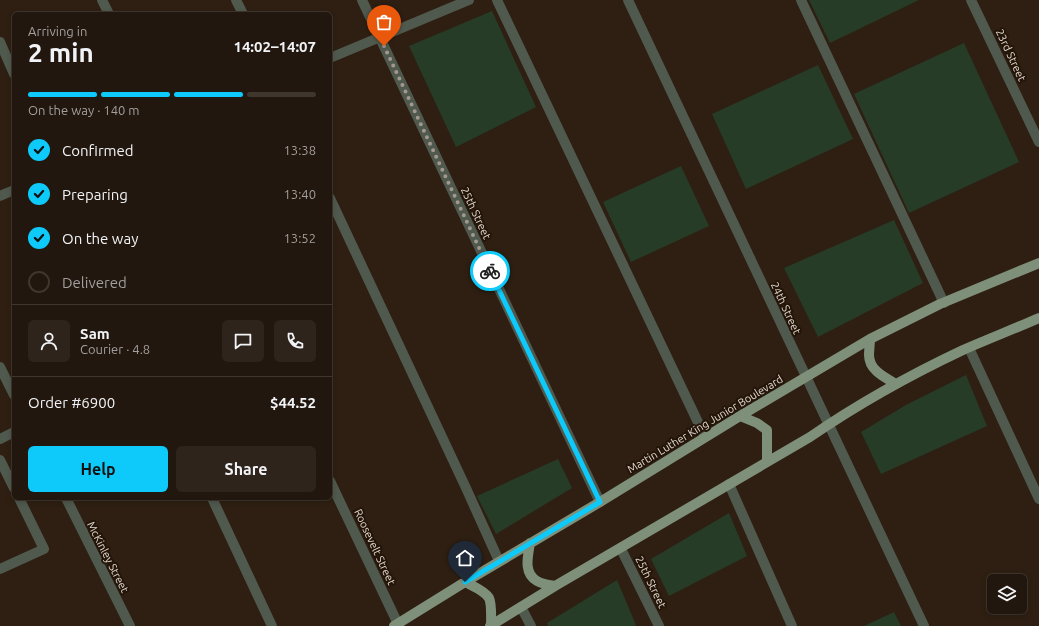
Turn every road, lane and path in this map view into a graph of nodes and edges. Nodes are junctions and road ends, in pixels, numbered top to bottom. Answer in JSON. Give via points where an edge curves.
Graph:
{"nodes":[{"id":1,"x":102,"y":0,"type":"edge"},
{"id":2,"x":236,"y":0,"type":"edge"},
{"id":3,"x":362,"y":0,"type":"edge"},
{"id":4,"x":469,"y":0,"type":"edge"},
{"id":5,"x":497,"y":0,"type":"edge"},
{"id":6,"x":628,"y":0,"type":"edge"},
{"id":7,"x":801,"y":0,"type":"edge"},
{"id":8,"x":971,"y":0,"type":"edge"},
{"id":9,"x":108,"y":12,"type":"edge"},
{"id":10,"x":242,"y":12,"type":"edge"},
{"id":11,"x":380,"y":37,"type":"junction"},
{"id":12,"x":0,"y":42,"type":"edge"},
{"id":13,"x":332,"y":57,"type":"edge"},
{"id":14,"x":12,"y":69,"type":"edge"},
{"id":15,"x":1039,"y":142,"type":"edge"},
{"id":16,"x":12,"y":191,"type":"edge"},
{"id":17,"x":0,"y":196,"type":"edge"},
{"id":18,"x":332,"y":202,"type":"edge"},
{"id":19,"x":1039,"y":263,"type":"edge"},
{"id":20,"x":944,"y":303,"type":"junction"},
{"id":21,"x":1039,"y":318,"type":"edge"},
{"id":22,"x":870,"y":339,"type":"junction"},
{"id":23,"x":969,"y":348,"type":"junction"},
{"id":24,"x":0,"y":367,"type":"edge"},
{"id":25,"x":806,"y":377,"type":"junction"},
{"id":26,"x":896,"y":384,"type":"junction"},
{"id":27,"x":12,"y":391,"type":"edge"},
{"id":28,"x":740,"y":416,"type":"junction"},
{"id":29,"x":828,"y":424,"type":"junction"},
{"id":30,"x":12,"y":433,"type":"edge"},
{"id":31,"x":705,"y":437,"type":"junction"},
{"id":32,"x":0,"y":439,"type":"edge"},
{"id":33,"x":0,"y":460,"type":"edge"},
{"id":34,"x":766,"y":462,"type":"junction"},
{"id":35,"x":12,"y":484,"type":"edge"},
{"id":36,"x":729,"y":484,"type":"junction"},
{"id":37,"x":332,"y":485,"type":"edge"},
{"id":38,"x":1039,"y":499,"type":"edge"},
{"id":39,"x":20,"y":500,"type":"edge"},
{"id":40,"x":67,"y":500,"type":"edge"},
{"id":41,"x":213,"y":500,"type":"edge"},
{"id":42,"x":600,"y":502,"type":"junction"},
{"id":43,"x":530,"y":543,"type":"junction"},
{"id":44,"x":621,"y":549,"type":"junction"},
{"id":45,"x":499,"y":561,"type":"junction"},
{"id":46,"x":0,"y":569,"type":"edge"},
{"id":47,"x":465,"y":582,"type":"junction"},
{"id":48,"x":555,"y":586,"type":"junction"},
{"id":49,"x":521,"y":607,"type":"junction"},
{"id":50,"x":396,"y":625,"type":"edge"},
{"id":51,"x":130,"y":626,"type":"edge"},
{"id":52,"x":272,"y":626,"type":"edge"},
{"id":53,"x":491,"y":626,"type":"edge"},
{"id":54,"x":531,"y":626,"type":"edge"},
{"id":55,"x":659,"y":626,"type":"edge"},
{"id":56,"x":792,"y":626,"type":"edge"},
{"id":57,"x":924,"y":626,"type":"edge"}],
"edges":[{"from":1,"to":9,"type":"street"},
{"from":2,"to":10,"type":"street"},
{"from":3,"to":11,"type":"street","name":"25th Street"},
{"from":4,"to":11,"type":"street"},
{"from":5,"to":31,"type":"street"},
{"from":6,"to":25,"type":"street","name":"24th Street"},
{"from":7,"to":20,"type":"street"},
{"from":8,"to":15,"type":"street","name":"23rd Street"},
{"from":11,"to":13,"type":"street"},
{"from":11,"to":42,"type":"street","name":"25th Street"},
{"from":12,"to":14,"type":"street"},
{"from":16,"to":17,"type":"street"},
{"from":18,"to":45,"type":"street"},
{"from":19,"to":20,"type":"main road","name":"Martin Luther King Junior Boulevard"},
{"from":20,"to":22,"type":"main road","name":"Martin Luther King Junior Boulevard"},
{"from":21,"to":23,"type":"main road"},
{"from":22,"to":25,"type":"main road","name":"Martin Luther King Junior Boulevard"},
{"from":22,"to":26,"type":"main road","via":[[871,366]]},
{"from":23,"to":26,"type":"main road"},
{"from":23,"to":38,"type":"street"},
{"from":24,"to":27,"type":"street"},
{"from":25,"to":28,"type":"main road","name":"Martin Luther King Junior Boulevard"},
{"from":25,"to":29,"type":"street","name":"24th Street"},
{"from":26,"to":29,"type":"main road"},
{"from":28,"to":31,"type":"main road","name":"Martin Luther King Junior Boulevard"},
{"from":28,"to":34,"type":"main road","via":[[766,430]]},
{"from":29,"to":34,"type":"main road"},
{"from":29,"to":57,"type":"street","name":"24th Street"},
{"from":30,"to":32,"type":"street"},
{"from":31,"to":42,"type":"main road","name":"Martin Luther King Junior Boulevard"},
{"from":33,"to":35,"type":"street"},
{"from":34,"to":36,"type":"main road"},
{"from":36,"to":44,"type":"main road"},
{"from":36,"to":56,"type":"street"},
{"from":37,"to":50,"type":"street","name":"Roosevelt Street"},
{"from":39,"to":46,"type":"street","via":[[44,549]]},
{"from":40,"to":51,"type":"street","name":"McKinley Street"},
{"from":41,"to":52,"type":"street"},
{"from":42,"to":43,"type":"main road","name":"Martin Luther King Junior Boulevard"},
{"from":43,"to":45,"type":"main road","name":"Martin Luther King Junior Boulevard"},
{"from":43,"to":48,"type":"main road","via":[[527,566],[530,575],[538,581]]},
{"from":44,"to":48,"type":"main road"},
{"from":44,"to":55,"type":"street","name":"25th Street"},
{"from":45,"to":47,"type":"main road","name":"Martin Luther King Junior Boulevard"},
{"from":47,"to":50,"type":"main road","name":"Martin Luther King Junior Boulevard"},
{"from":47,"to":53,"type":"main road","via":[[489,598]]},
{"from":48,"to":49,"type":"main road"},
{"from":49,"to":53,"type":"main road"},
{"from":49,"to":54,"type":"street"}]}
